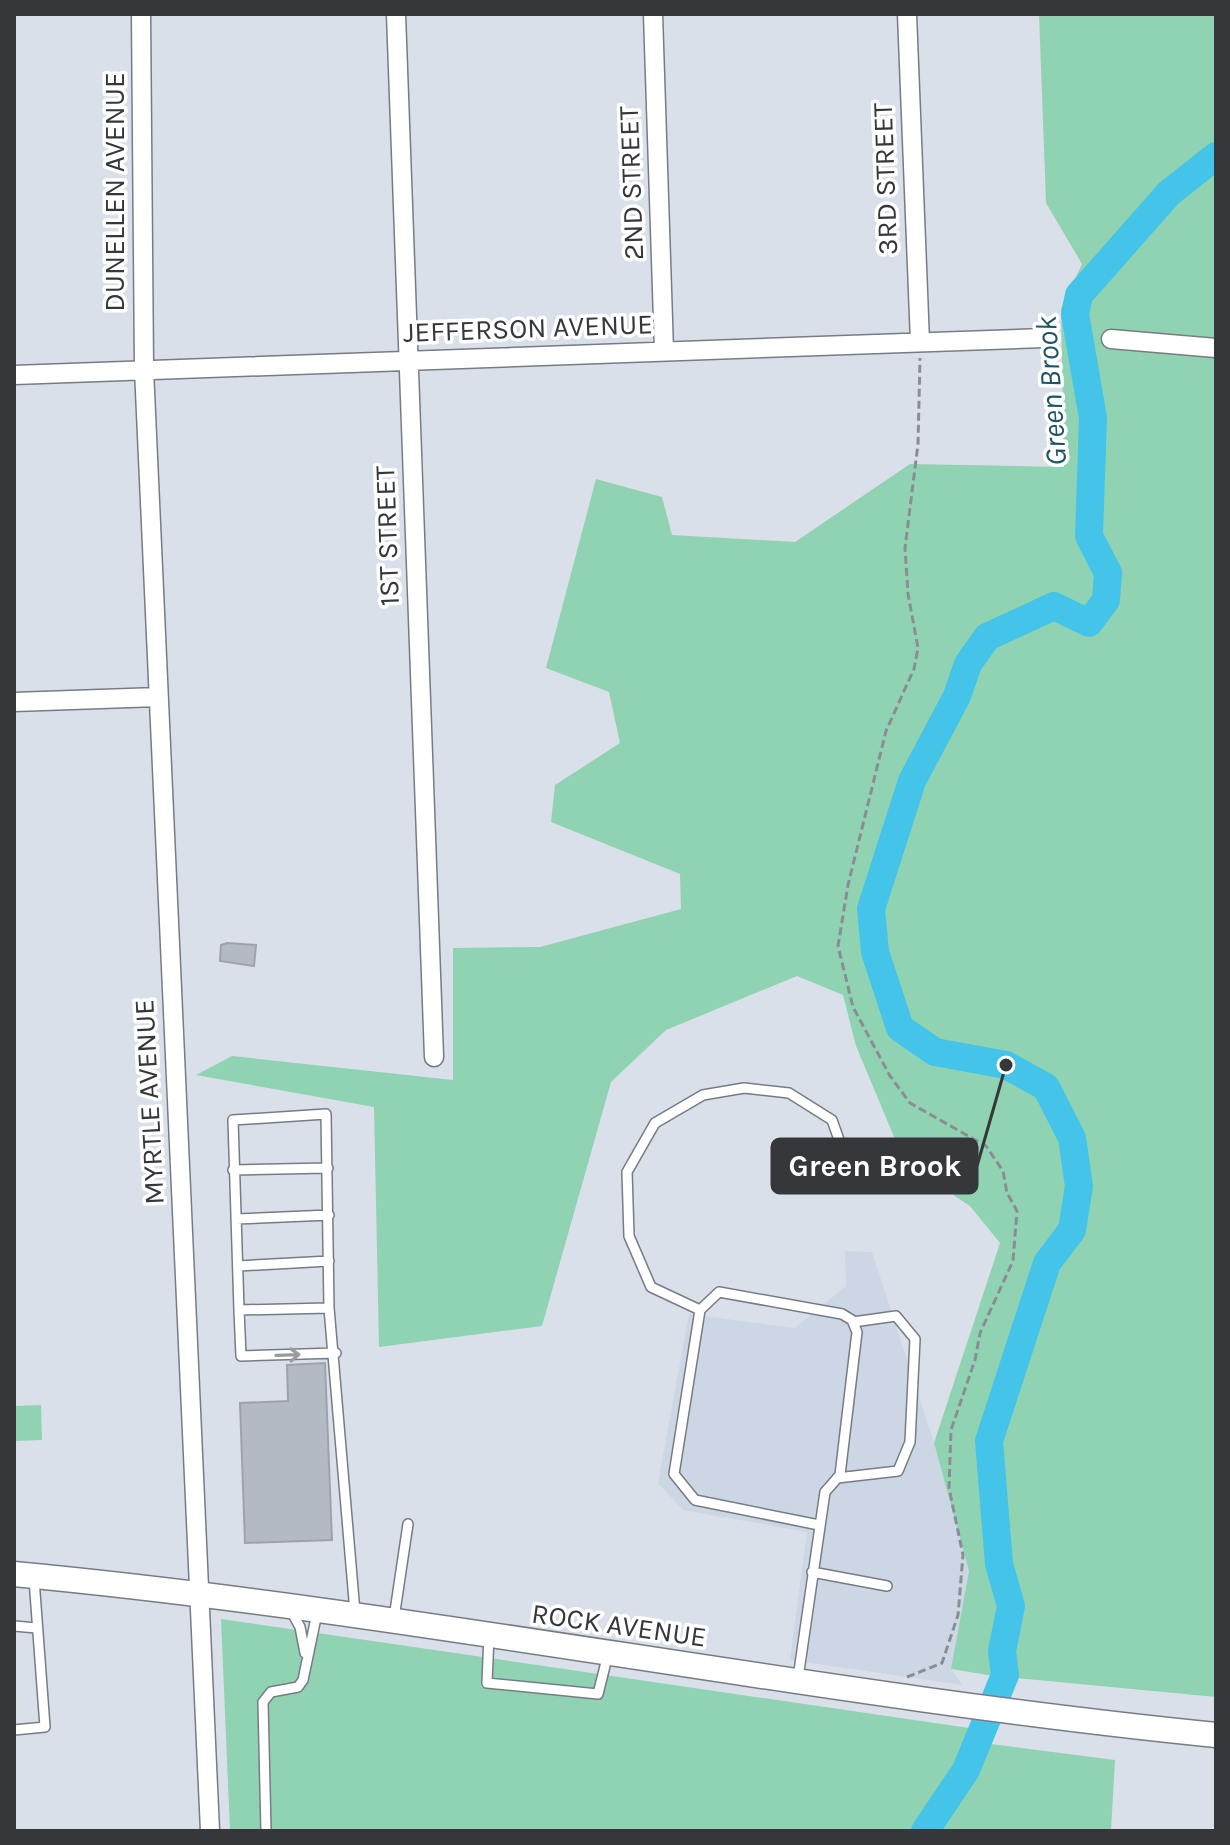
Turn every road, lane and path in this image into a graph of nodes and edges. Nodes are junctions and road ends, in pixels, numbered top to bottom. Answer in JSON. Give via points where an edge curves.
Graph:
{"nodes":[{"id":1,"x":141,"y":14,"type":"edge"},
{"id":2,"x":396,"y":14,"type":"edge"},
{"id":3,"x":653,"y":14,"type":"edge"},
{"id":4,"x":907,"y":14,"type":"edge"},
{"id":5,"x":1043,"y":338,"type":"dead end"},
{"id":6,"x":1111,"y":339,"type":"dead end"},
{"id":7,"x":920,"y":342,"type":"junction"},
{"id":8,"x":1216,"y":348,"type":"edge"},
{"id":9,"x":664,"y":351,"type":"junction"},
{"id":10,"x":409,"y":360,"type":"junction"},
{"id":11,"x":144,"y":369,"type":"junction"},
{"id":12,"x":14,"y":375,"type":"edge"},
{"id":13,"x":158,"y":697,"type":"junction"},
{"id":14,"x":14,"y":702,"type":"edge"},
{"id":15,"x":434,"y":1057,"type":"dead end"},
{"id":16,"x":848,"y":1165,"type":"dead end"},
{"id":17,"x":328,"y":1168,"type":"junction"},
{"id":18,"x":233,"y":1170,"type":"junction"},
{"id":19,"x":329,"y":1215,"type":"junction"},
{"id":20,"x":236,"y":1219,"type":"junction"},
{"id":21,"x":329,"y":1261,"type":"junction"},
{"id":22,"x":238,"y":1266,"type":"junction"},
{"id":23,"x":329,"y":1308,"type":"junction"},
{"id":24,"x":239,"y":1310,"type":"junction"},
{"id":25,"x":700,"y":1310,"type":"junction"},
{"id":26,"x":853,"y":1322,"type":"junction"},
{"id":27,"x":336,"y":1353,"type":"junction"},
{"id":28,"x":837,"y":1478,"type":"junction"},
{"id":29,"x":408,"y":1524,"type":"dead end"},
{"id":30,"x":819,"y":1525,"type":"junction"},
{"id":31,"x":812,"y":1572,"type":"junction"},
{"id":32,"x":24,"y":1575,"type":"edge"},
{"id":33,"x":887,"y":1586,"type":"dead end"},
{"id":34,"x":202,"y":1592,"type":"junction"},
{"id":35,"x":288,"y":1605,"type":"junction"},
{"id":36,"x":318,"y":1610,"type":"junction"},
{"id":37,"x":355,"y":1615,"type":"junction"},
{"id":38,"x":393,"y":1621,"type":"junction"},
{"id":39,"x":14,"y":1626,"type":"edge"},
{"id":40,"x":37,"y":1628,"type":"junction"},
{"id":41,"x":489,"y":1635,"type":"junction"},
{"id":42,"x":609,"y":1653,"type":"junction"},
{"id":43,"x":306,"y":1661,"type":"junction"},
{"id":44,"x":900,"y":1680,"type":"dead end"},
{"id":45,"x":798,"y":1681,"type":"junction"},
{"id":46,"x":14,"y":1730,"type":"edge"},
{"id":47,"x":1216,"y":1735,"type":"edge"},
{"id":48,"x":210,"y":1831,"type":"edge"},
{"id":49,"x":266,"y":1831,"type":"edge"}],
"edges":[{"from":1,"to":11,"type":"street","name":"DUNELLEN AVENUE"},
{"from":2,"to":10,"type":"street","name":"1ST STREET"},
{"from":3,"to":9,"type":"street","name":"2ND STREET"},
{"from":4,"to":7,"type":"street","name":"3RD STREET"},
{"from":5,"to":7,"type":"street","name":"JEFFERSON AVENUE"},
{"from":6,"to":8,"type":"street"},
{"from":7,"to":9,"type":"street","name":"JEFFERSON AVENUE"},
{"from":7,"to":44,"type":"path","via":[[918,444],[905,548],[918,648],[886,731],[838,946],[853,1007],[890,1076],[910,1103],[986,1146],[1003,1171],[1017,1211],[1017,1235],[1013,1261],[980,1333],[951,1430],[949,1488],[963,1555],[951,1641],[942,1663]]},
{"from":9,"to":10,"type":"street","name":"JEFFERSON AVENUE"},
{"from":10,"to":11,"type":"street","name":"JEFFERSON AVENUE"},
{"from":10,"to":15,"type":"street","name":"1ST STREET"},
{"from":11,"to":12,"type":"street","name":"JEFFERSON AVENUE"},
{"from":11,"to":13,"type":"street","name":"MYRTLE AVENUE"},
{"from":13,"to":14,"type":"street"},
{"from":13,"to":34,"type":"street","name":"MYRTLE AVENUE"},
{"from":16,"to":25,"type":"lane","via":[[832,1120],[789,1093],[744,1088],[703,1095],[655,1123],[627,1172],[629,1236],[651,1287]]},
{"from":17,"to":18,"type":"lane"},
{"from":17,"to":18,"type":"lane","via":[[326,1114],[233,1120]]},
{"from":17,"to":19,"type":"lane"},
{"from":18,"to":20,"type":"lane"},
{"from":19,"to":20,"type":"lane"},
{"from":19,"to":21,"type":"lane"},
{"from":20,"to":22,"type":"lane"},
{"from":21,"to":22,"type":"lane"},
{"from":21,"to":23,"type":"lane"},
{"from":22,"to":24,"type":"lane"},
{"from":23,"to":24,"type":"lane"},
{"from":23,"to":27,"type":"lane"},
{"from":24,"to":27,"type":"lane","one_way":true,"via":[[241,1356]]},
{"from":25,"to":26,"type":"lane","via":[[719,1292],[842,1314]]},
{"from":25,"to":30,"type":"lane","via":[[674,1474],[695,1500]]},
{"from":26,"to":28,"type":"lane","via":[[857,1332]]},
{"from":26,"to":28,"type":"lane","via":[[896,1316],[915,1339],[910,1442],[898,1471]]},
{"from":27,"to":37,"type":"lane"},
{"from":28,"to":30,"type":"lane","via":[[825,1492]]},
{"from":29,"to":38,"type":"lane"},
{"from":30,"to":31,"type":"lane"},
{"from":31,"to":33,"type":"lane"},
{"from":31,"to":45,"type":"lane"},
{"from":32,"to":34,"type":"street","name":"ROCK AVENUE"},
{"from":32,"to":40,"type":"lane"},
{"from":34,"to":35,"type":"street","name":"ROCK AVENUE"},
{"from":34,"to":48,"type":"street","name":"MYRTLE AVENUE"},
{"from":35,"to":36,"type":"street","name":"ROCK AVENUE"},
{"from":35,"to":43,"type":"lane","via":[[300,1627]]},
{"from":36,"to":37,"type":"street","name":"ROCK AVENUE"},
{"from":36,"to":43,"type":"lane"},
{"from":37,"to":38,"type":"street","name":"ROCK AVENUE"},
{"from":38,"to":41,"type":"street","name":"ROCK AVENUE"},
{"from":39,"to":40,"type":"lane"},
{"from":40,"to":46,"type":"lane","via":[[45,1727]]},
{"from":41,"to":42,"type":"street","name":"ROCK AVENUE"},
{"from":41,"to":42,"type":"lane","via":[[487,1683],[598,1694]]},
{"from":42,"to":45,"type":"street","name":"ROCK AVENUE"},
{"from":43,"to":49,"type":"lane","via":[[298,1687],[271,1692],[263,1702]]},
{"from":45,"to":47,"type":"street","name":"ROCK AVENUE"}]}
